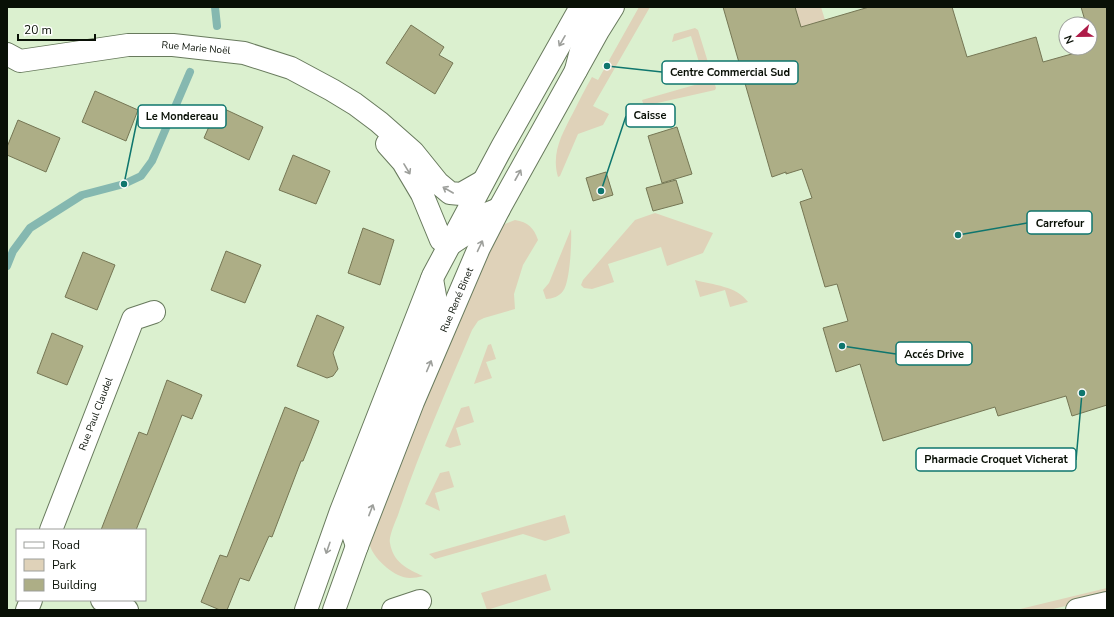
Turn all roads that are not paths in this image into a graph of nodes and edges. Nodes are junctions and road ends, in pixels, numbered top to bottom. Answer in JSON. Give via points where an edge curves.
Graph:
{"nodes":[{"id":1,"x":581,"y":7,"type":"edge"},
{"id":2,"x":600,"y":7,"type":"edge"},
{"id":3,"x":613,"y":7,"type":"edge"},
{"id":4,"x":625,"y":7,"type":"edge"},
{"id":5,"x":11,"y":62,"type":"edge"},
{"id":6,"x":576,"y":70,"type":"junction"},
{"id":7,"x":332,"y":90,"type":"junction"},
{"id":8,"x":546,"y":153,"type":"dead end"},
{"id":9,"x":482,"y":182,"type":"junction"},
{"id":10,"x":499,"y":209,"type":"junction"},
{"id":11,"x":448,"y":245,"type":"junction"},
{"id":12,"x":432,"y":279,"type":"junction"},
{"id":13,"x":154,"y":312,"type":"dead end"},
{"id":14,"x":51,"y":529,"type":"edge"},
{"id":15,"x":357,"y":546,"type":"junction"},
{"id":16,"x":104,"y":601,"type":"edge"},
{"id":17,"x":420,"y":602,"type":"dead end"},
{"id":18,"x":1107,"y":603,"type":"edge"},
{"id":19,"x":127,"y":610,"type":"edge"},
{"id":20,"x":306,"y":610,"type":"edge"},
{"id":21,"x":334,"y":610,"type":"edge"},
{"id":22,"x":393,"y":610,"type":"edge"},
{"id":23,"x":1078,"y":610,"type":"edge"}],
"edges":[{"from":1,"to":9,"type":"street","one_way":true},
{"from":2,"to":6,"type":"street","via":[[586,31]]},
{"from":3,"to":6,"type":"street","name":"Rue René Binet"},
{"from":4,"to":8,"type":"street"},
{"from":5,"to":7,"type":"street","name":"Rue Marie Noël","via":[[128,45],[219,49],[244,53],[291,68]]},
{"from":10,"to":6,"type":"street","name":"Rue René Binet","one_way":true},
{"from":9,"to":7,"type":"street","name":"Rue Marie Noël","one_way":true,"via":[[461,194],[450,193],[402,143],[373,118]]},
{"from":7,"to":11,"type":"street","name":"Rue Marie Noël","one_way":true,"via":[[403,162],[422,194],[441,240]]},
{"from":9,"to":11,"type":"street"},
{"from":10,"to":11,"type":"street","via":[[479,217],[470,231]]},
{"from":15,"to":10,"type":"street","name":"Rue René Binet","one_way":true,"via":[[413,402],[479,248]]},
{"from":11,"to":12,"type":"street"},
{"from":12,"to":15,"type":"street","via":[[435,307],[351,522]]},
{"from":12,"to":20,"type":"street","one_way":true,"via":[[340,511]]},
{"from":13,"to":14,"type":"street","name":"Rue Paul Claudel","via":[[133,319]]},
{"from":15,"to":21,"type":"street","name":"Rue René Binet"},
{"from":16,"to":19,"type":"street"},
{"from":17,"to":22,"type":"street"},
{"from":18,"to":23,"type":"street"}]}
